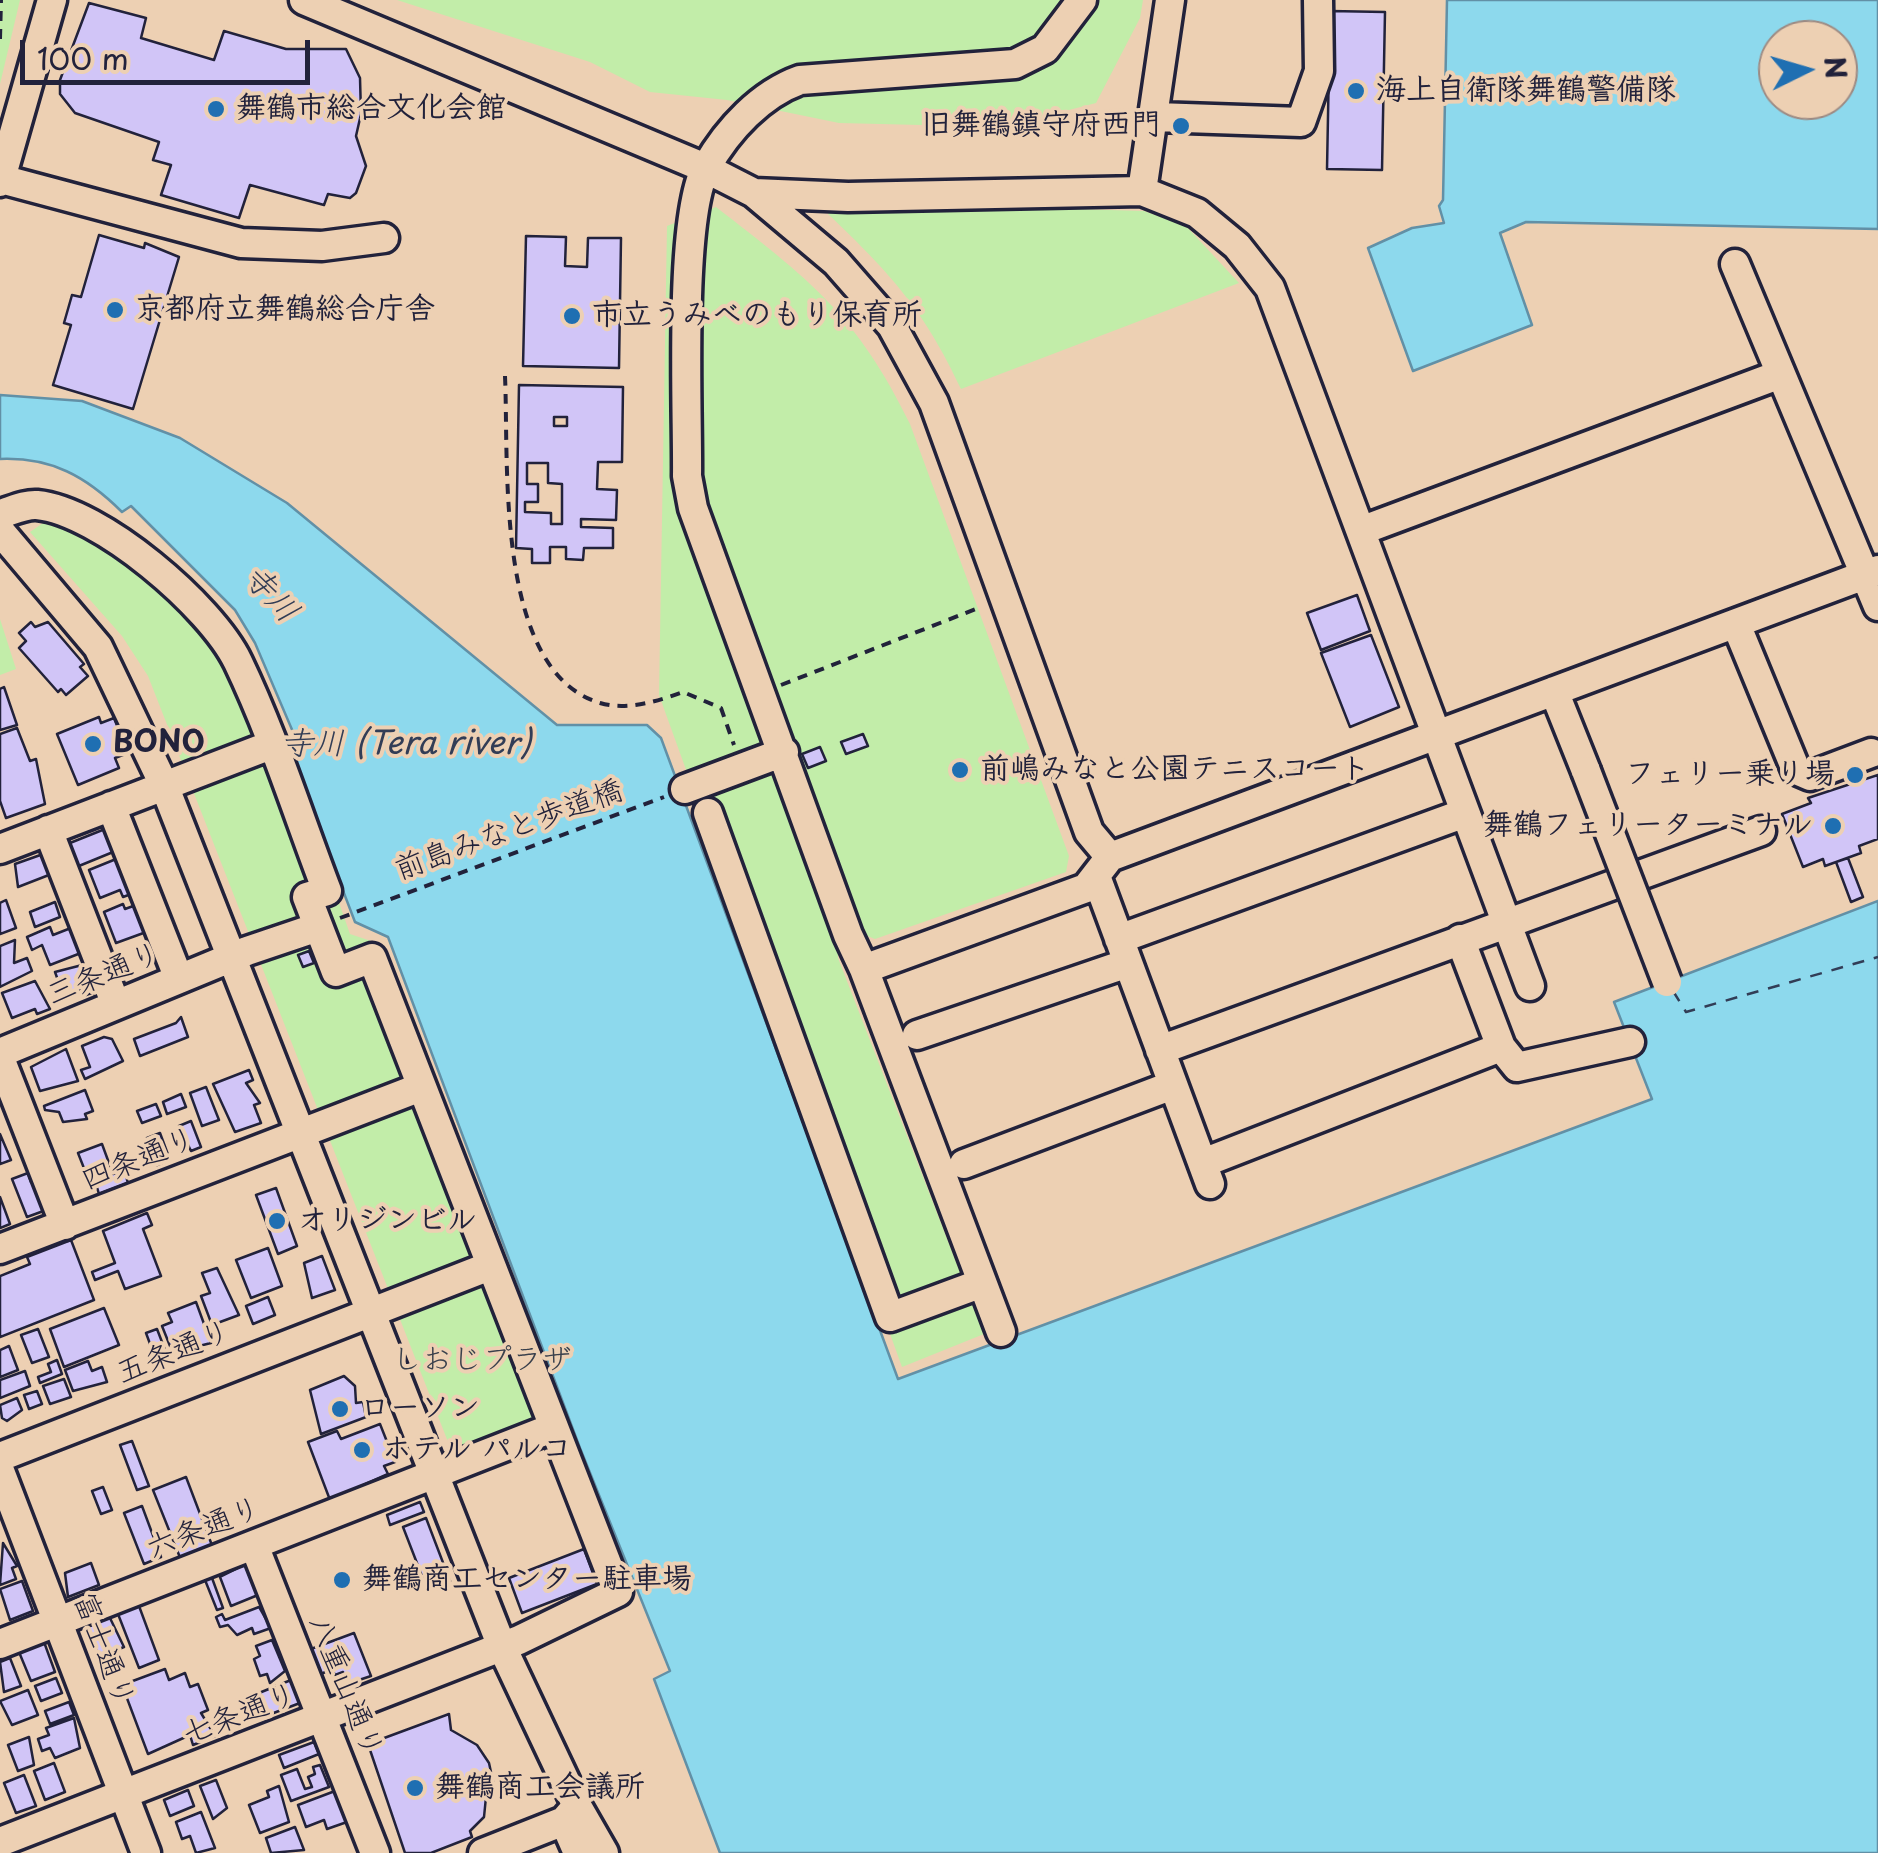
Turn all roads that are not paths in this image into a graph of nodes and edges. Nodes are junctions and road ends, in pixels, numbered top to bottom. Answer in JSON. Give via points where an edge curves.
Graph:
{"nodes":[{"id":1,"x":52,"y":0,"type":"edge"},
{"id":2,"x":304,"y":0,"type":"edge"},
{"id":3,"x":1082,"y":0,"type":"edge"},
{"id":4,"x":1170,"y":0,"type":"edge"},
{"id":5,"x":1318,"y":0,"type":"edge"},
{"id":6,"x":1156,"y":117,"type":"junction"},
{"id":7,"x":706,"y":168,"type":"junction"},
{"id":8,"x":1,"y":180,"type":"edge"},
{"id":9,"x":1142,"y":191,"type":"junction"},
{"id":10,"x":754,"y":193,"type":"junction"},
{"id":11,"x":384,"y":238,"type":"dead end"},
{"id":12,"x":1735,"y":264,"type":"dead end"},
{"id":13,"x":1782,"y":374,"type":"junction"},
{"id":14,"x":0,"y":514,"type":"edge"},
{"id":15,"x":1363,"y":530,"type":"junction"},
{"id":16,"x":0,"y":531,"type":"edge"},
{"id":17,"x":1872,"y":573,"type":"edge"},
{"id":18,"x":1878,"y":606,"type":"edge"},
{"id":19,"x":1736,"y":624,"type":"junction"},
{"id":20,"x":1554,"y":691,"type":"junction"},
{"id":21,"x":1435,"y":734,"type":"junction"},
{"id":22,"x":270,"y":745,"type":"junction"},
{"id":23,"x":784,"y":752,"type":"junction"},
{"id":24,"x":1871,"y":753,"type":"dead end"},
{"id":25,"x":164,"y":785,"type":"junction"},
{"id":26,"x":685,"y":789,"type":"road end"},
{"id":27,"x":111,"y":806,"type":"junction"},
{"id":28,"x":708,"y":813,"type":"dead end"},
{"id":29,"x":1465,"y":813,"type":"junction"},
{"id":30,"x":48,"y":830,"type":"junction"},
{"id":31,"x":1762,"y":832,"type":"dead end"},
{"id":32,"x":0,"y":849,"type":"edge"},
{"id":33,"x":1103,"y":867,"type":"junction"},
{"id":34,"x":329,"y":922,"type":"junction"},
{"id":35,"x":1506,"y":922,"type":"junction"},
{"id":36,"x":1460,"y":939,"type":"junction"},
{"id":37,"x":1123,"y":950,"type":"junction"},
{"id":38,"x":232,"y":957,"type":"junction"},
{"id":39,"x":864,"y":969,"type":"junction"},
{"id":40,"x":179,"y":979,"type":"junction"},
{"id":41,"x":1667,"y":982,"type":"dead end"},
{"id":42,"x":1530,"y":986,"type":"dead end"},
{"id":43,"x":116,"y":1005,"type":"junction"},
{"id":44,"x":917,"y":1035,"type":"dead end"},
{"id":45,"x":1630,"y":1042,"type":"dead end"},
{"id":46,"x":1502,"y":1047,"type":"junction"},
{"id":47,"x":1160,"y":1050,"type":"junction"},
{"id":48,"x":0,"y":1055,"type":"edge"},
{"id":49,"x":1173,"y":1085,"type":"junction"},
{"id":50,"x":422,"y":1087,"type":"junction"},
{"id":51,"x":302,"y":1130,"type":"junction"},
{"id":52,"x":964,"y":1164,"type":"dead end"},
{"id":53,"x":65,"y":1225,"type":"junction"},
{"id":54,"x":0,"y":1249,"type":"edge"},
{"id":55,"x":490,"y":1266,"type":"junction"},
{"id":56,"x":982,"y":1282,"type":"junction"},
{"id":57,"x":372,"y":1310,"type":"junction"},
{"id":58,"x":1001,"y":1332,"type":"dead end"},
{"id":59,"x":552,"y":1428,"type":"junction"},
{"id":60,"x":0,"y":1457,"type":"edge"},
{"id":61,"x":0,"y":1471,"type":"edge"},
{"id":62,"x":433,"y":1478,"type":"junction"},
{"id":63,"x":254,"y":1545,"type":"junction"},
{"id":64,"x":58,"y":1621,"type":"junction"},
{"id":65,"x":0,"y":1644,"type":"edge"},
{"id":66,"x":502,"y":1647,"type":"junction"},
{"id":67,"x":322,"y":1718,"type":"junction"},
{"id":68,"x":124,"y":1794,"type":"junction"},
{"id":69,"x":570,"y":1814,"type":"junction"},
{"id":70,"x":0,"y":1842,"type":"edge"},
{"id":71,"x":146,"y":1853,"type":"edge"},
{"id":72,"x":375,"y":1853,"type":"edge"},
{"id":73,"x":483,"y":1853,"type":"edge"},
{"id":74,"x":578,"y":1853,"type":"edge"},
{"id":75,"x":604,"y":1853,"type":"edge"}],
"edges":[{"from":1,"to":8,"type":"street"},
{"from":2,"to":7,"type":"street"},
{"from":3,"to":7,"type":"street","via":[[1044,49],[1015,64],[800,80],[778,88],[761,99]]},
{"from":4,"to":6,"type":"street"},
{"from":5,"to":6,"type":"street","via":[[1319,71],[1301,122]]},
{"from":6,"to":9,"type":"street"},
{"from":7,"to":10,"type":"street"},
{"from":7,"to":23,"type":"street","via":[[690,238],[687,476]]},
{"from":8,"to":11,"type":"street","via":[[241,243],[322,246]]},
{"from":9,"to":10,"type":"street"},
{"from":9,"to":15,"type":"street","via":[[1197,213],[1238,246],[1270,288]]},
{"from":10,"to":33,"type":"street","via":[[836,262],[892,326],[934,403]]},
{"from":12,"to":13,"type":"street"},
{"from":13,"to":15,"type":"street"},
{"from":13,"to":17,"type":"street"},
{"from":14,"to":22,"type":"street","via":[[36,504],[98,528],[145,558],[208,620],[236,659]]},
{"from":15,"to":21,"type":"street"},
{"from":16,"to":25,"type":"street","via":[[98,647]]},
{"from":17,"to":18,"type":"street"},
{"from":17,"to":19,"type":"street"},
{"from":19,"to":20,"type":"street"},
{"from":19,"to":24,"type":"street","via":[[1796,770],[1810,776]]},
{"from":20,"to":21,"type":"street"},
{"from":20,"to":41,"type":"street","bridge":true},
{"from":21,"to":29,"type":"street"},
{"from":21,"to":33,"type":"street"},
{"from":22,"to":25,"type":"street"},
{"from":22,"to":34,"type":"street","via":[[326,890],[307,898]]},
{"from":23,"to":26,"type":"street"},
{"from":23,"to":39,"type":"street"},
{"from":25,"to":27,"type":"street"},
{"from":25,"to":38,"type":"street"},
{"from":27,"to":30,"type":"street"},
{"from":27,"to":40,"type":"street"},
{"from":28,"to":56,"type":"street","via":[[890,1317]]},
{"from":29,"to":35,"type":"street"},
{"from":29,"to":37,"type":"street"},
{"from":30,"to":32,"type":"street"},
{"from":30,"to":43,"type":"street"},
{"from":31,"to":35,"type":"street"},
{"from":33,"to":37,"type":"street"},
{"from":33,"to":39,"type":"street","via":[[1086,888]]},
{"from":34,"to":38,"type":"street","name":"三条通り"},
{"from":34,"to":50,"type":"street","via":[[336,972],[372,958]]},
{"from":35,"to":36,"type":"street"},
{"from":35,"to":42,"type":"street"},
{"from":36,"to":46,"type":"street"},
{"from":36,"to":47,"type":"street"},
{"from":37,"to":44,"type":"street"},
{"from":37,"to":47,"type":"street"},
{"from":38,"to":40,"type":"street","name":"三条通り"},
{"from":38,"to":51,"type":"street"},
{"from":39,"to":56,"type":"street"},
{"from":40,"to":43,"type":"street","name":"三条通り"},
{"from":43,"to":48,"type":"street","name":"三条通り"},
{"from":45,"to":46,"type":"street","via":[[1517,1067]]},
{"from":46,"to":49,"type":"street","via":[[1206,1173]]},
{"from":47,"to":49,"type":"street"},
{"from":48,"to":53,"type":"street"},
{"from":49,"to":52,"type":"street"},
{"from":50,"to":51,"type":"street","name":"四条通り"},
{"from":50,"to":55,"type":"street"},
{"from":51,"to":53,"type":"street","name":"四条通り"},
{"from":51,"to":57,"type":"street"},
{"from":53,"to":54,"type":"street","name":"四条通り"},
{"from":55,"to":57,"type":"street","name":"五条通り"},
{"from":55,"to":59,"type":"street"},
{"from":56,"to":58,"type":"street"},
{"from":57,"to":60,"type":"street","name":"五条通り"},
{"from":57,"to":62,"type":"street"},
{"from":59,"to":62,"type":"street","name":"六条通り"},
{"from":59,"to":66,"type":"street","name":"七条通り","via":[[618,1592]]},
{"from":61,"to":64,"type":"street","name":"富士通り"},
{"from":62,"to":63,"type":"street","name":"六条通り"},
{"from":62,"to":66,"type":"street"},
{"from":63,"to":64,"type":"street","name":"六条通り"},
{"from":63,"to":67,"type":"street","name":"八重山通り"},
{"from":64,"to":65,"type":"street","name":"六条通り"},
{"from":64,"to":68,"type":"street","name":"富士通り"},
{"from":66,"to":67,"type":"street","name":"七条通り"},
{"from":66,"to":69,"type":"street"},
{"from":67,"to":68,"type":"street","name":"七条通り"},
{"from":67,"to":72,"type":"street","name":"八重山通り"},
{"from":68,"to":70,"type":"street","name":"七条通り"},
{"from":68,"to":71,"type":"street","name":"富士通り"},
{"from":69,"to":73,"type":"street"},
{"from":69,"to":74,"type":"street"},
{"from":69,"to":75,"type":"street"}]}
